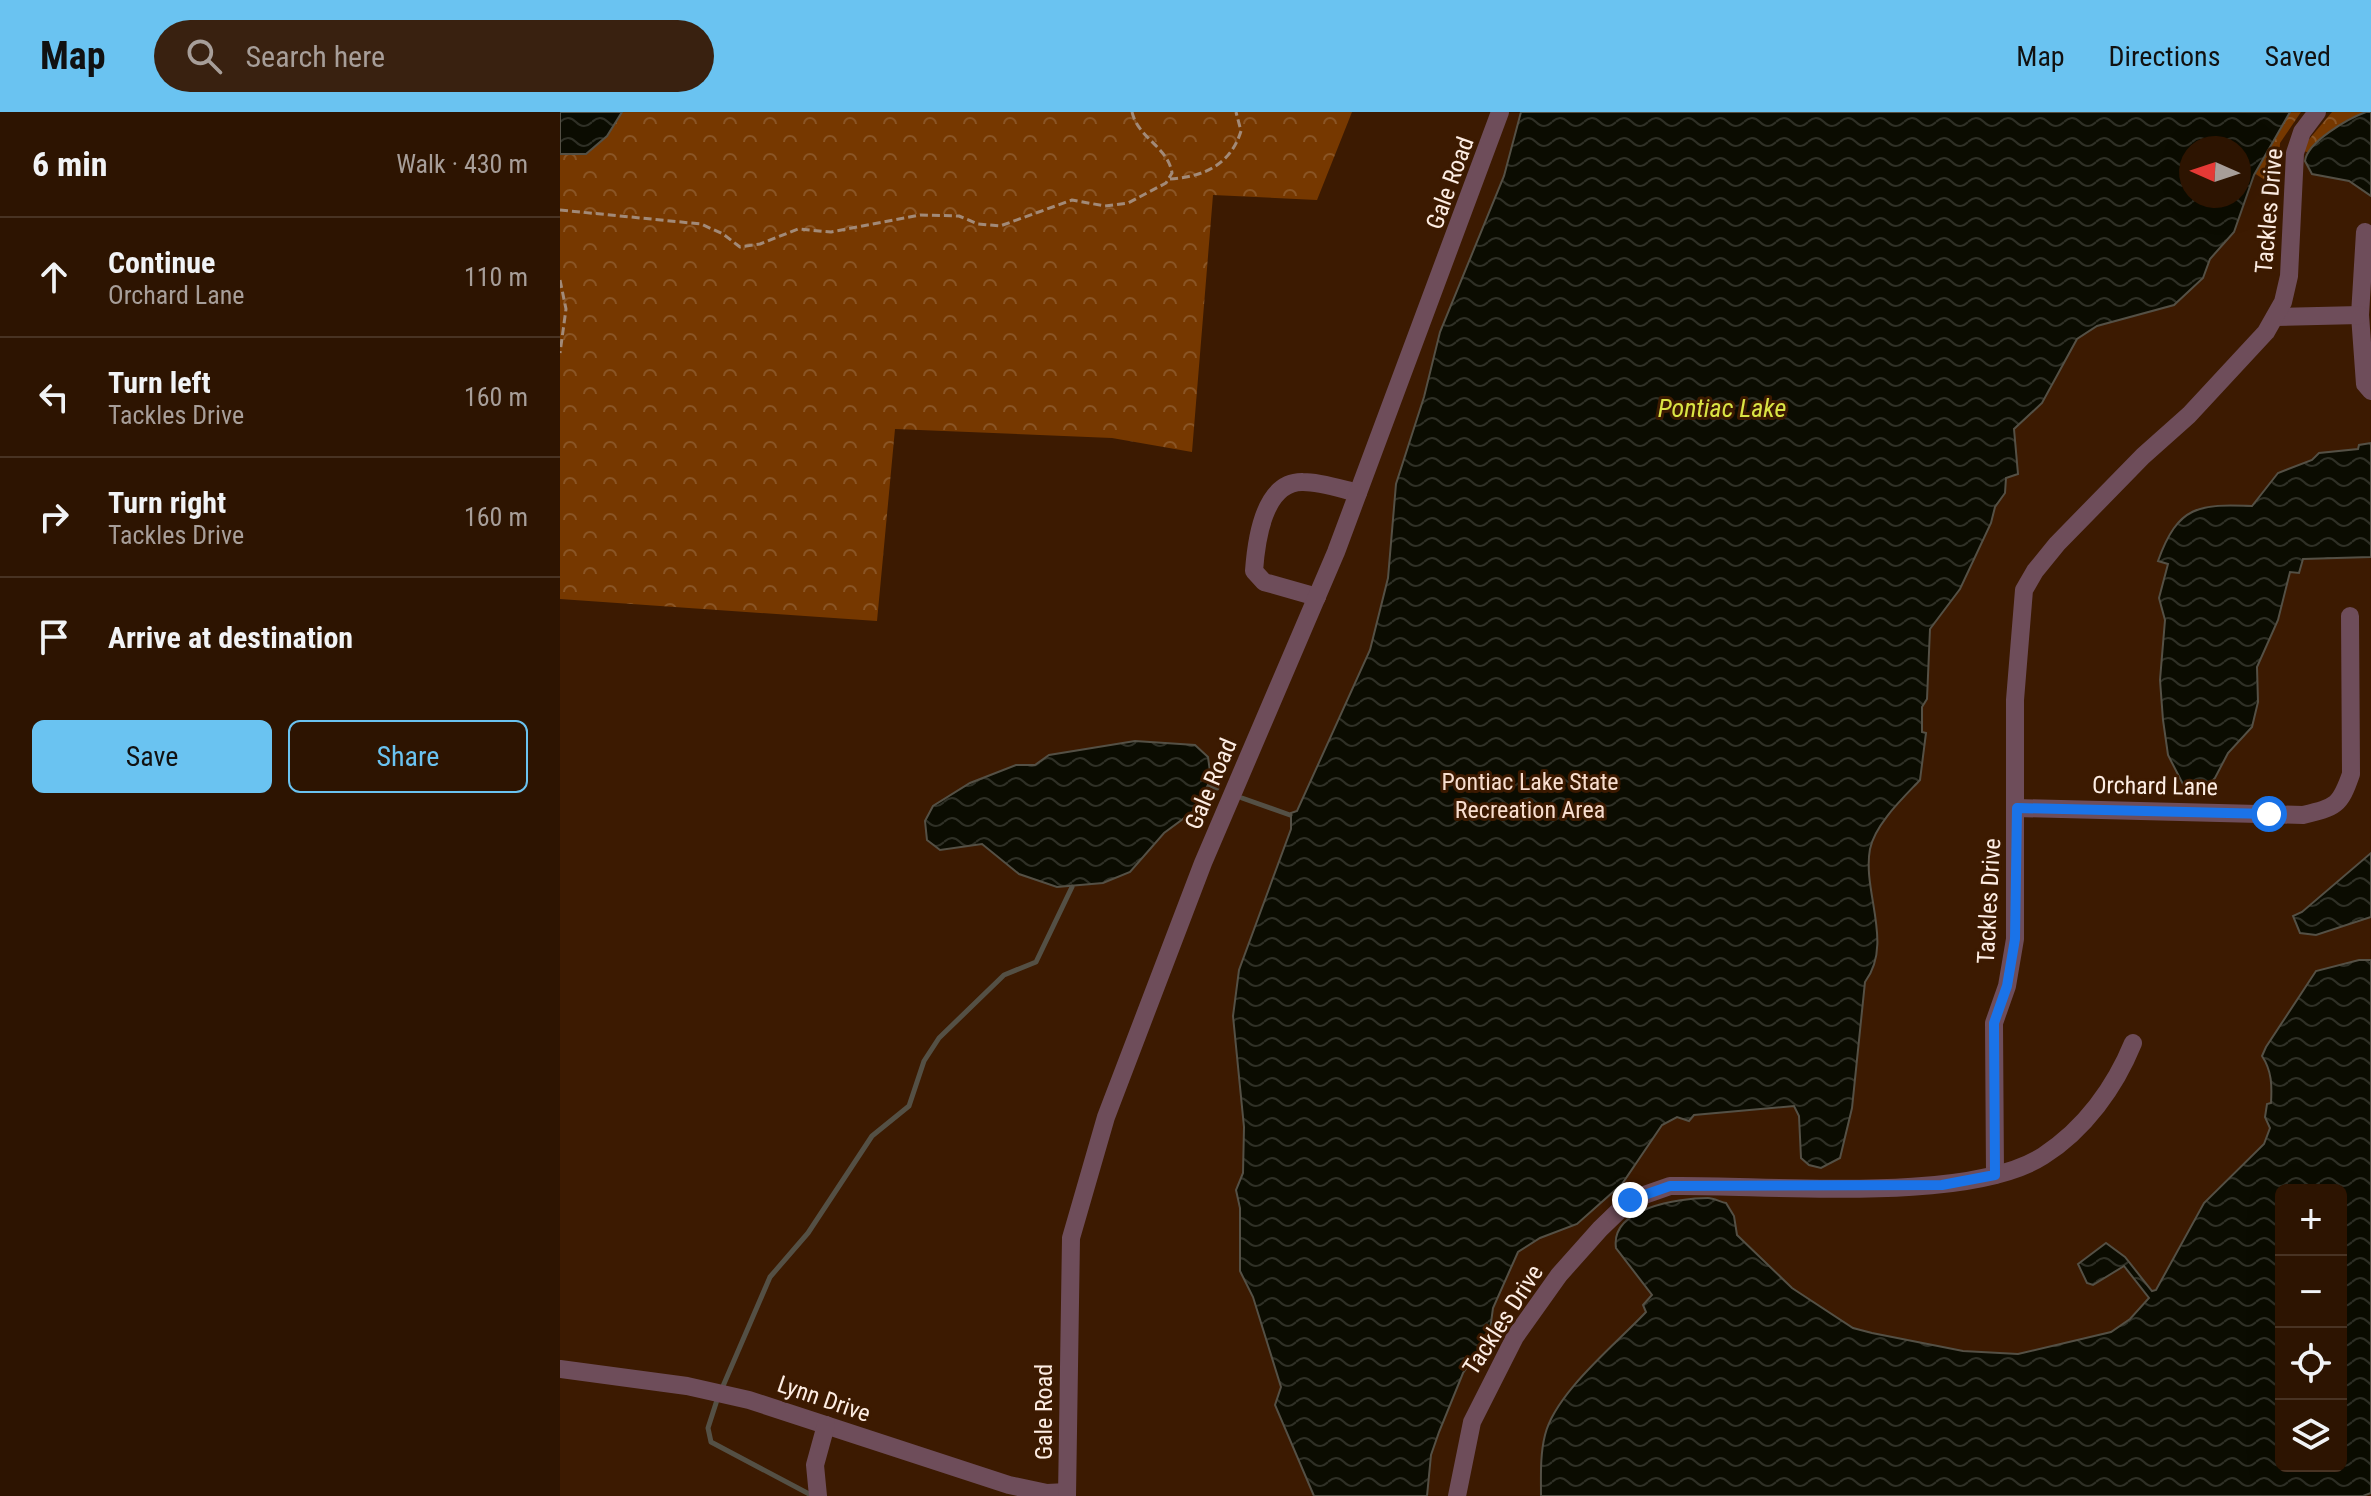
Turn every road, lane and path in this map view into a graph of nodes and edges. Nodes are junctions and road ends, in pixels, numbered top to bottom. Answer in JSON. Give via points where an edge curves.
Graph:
{"nodes":[{"id":1,"x":1132,"y":112,"type":"edge"},
{"id":2,"x":1236,"y":112,"type":"edge"},
{"id":3,"x":1500,"y":112,"type":"edge"},
{"id":4,"x":2317,"y":112,"type":"edge"},
{"id":5,"x":1170,"y":179,"type":"junction"},
{"id":6,"x":560,"y":210,"type":"edge"},
{"id":7,"x":2365,"y":232,"type":"dead end"},
{"id":8,"x":560,"y":280,"type":"edge"},
{"id":9,"x":2360,"y":315,"type":"junction"},
{"id":10,"x":2275,"y":317,"type":"junction"},
{"id":11,"x":560,"y":353,"type":"edge"},
{"id":12,"x":2371,"y":391,"type":"edge"},
{"id":13,"x":1358,"y":493,"type":"junction"},
{"id":14,"x":1317,"y":597,"type":"junction"},
{"id":15,"x":2350,"y":616,"type":"dead end"},
{"id":16,"x":2017,"y":808,"type":"junction"},
{"id":17,"x":2133,"y":1043,"type":"dead end"},
{"id":18,"x":1995,"y":1175,"type":"junction"},
{"id":19,"x":560,"y":1369,"type":"edge"},
{"id":20,"x":826,"y":1425,"type":"junction"},
{"id":21,"x":1067,"y":1494,"type":"edge"},
{"id":22,"x":818,"y":1496,"type":"edge"},
{"id":23,"x":1457,"y":1496,"type":"edge"}],
"edges":[{"from":1,"to":5,"type":"path","via":[[1140,130],[1169,160]]},
{"from":2,"to":5,"type":"path","via":[[1241,131],[1229,156],[1204,173]]},
{"from":3,"to":13,"type":"street","name":"Gale Road"},
{"from":4,"to":10,"type":"street","name":"Tackles Drive","via":[[2295,153],[2289,276]]},
{"from":5,"to":6,"type":"path","via":[[1117,206],[1054,203],[1000,226],[959,216],[920,215],[831,232],[798,229],[740,247],[701,224]]},
{"from":7,"to":9,"type":"street"},
{"from":8,"to":11,"type":"path","via":[[566,309]]},
{"from":9,"to":10,"type":"street"},
{"from":9,"to":12,"type":"street","via":[[2365,384]]},
{"from":10,"to":16,"type":"street","name":"Tackles Drive","via":[[2189,415],[2057,544],[2024,590],[2015,700]]},
{"from":13,"to":14,"type":"street","name":"Gale Road"},
{"from":13,"to":14,"type":"street","via":[[1300,481],[1277,493],[1257,533],[1254,571],[1264,582]]},
{"from":14,"to":21,"type":"street","name":"Gale Road","via":[[1203,863],[1079,1199],[1071,1238]]},
{"from":15,"to":16,"type":"street","name":"Orchard Lane","via":[[2351,774],[2343,798],[2332,808],[2292,815]]},
{"from":16,"to":18,"type":"street","name":"Tackles Drive","via":[[2015,939],[1994,1023]]},
{"from":17,"to":18,"type":"street","via":[[2109,1092],[2085,1119],[2043,1156]]},
{"from":18,"to":23,"type":"street","name":"Tackles Drive","via":[[1942,1185],[1670,1186],[1630,1200],[1559,1275],[1515,1337],[1472,1422]]},
{"from":19,"to":20,"type":"street","name":"Lynn Drive","via":[[687,1386]]},
{"from":20,"to":21,"type":"street","name":"Lynn Drive","via":[[1009,1485]]},
{"from":20,"to":22,"type":"street","via":[[815,1465]]}]}
